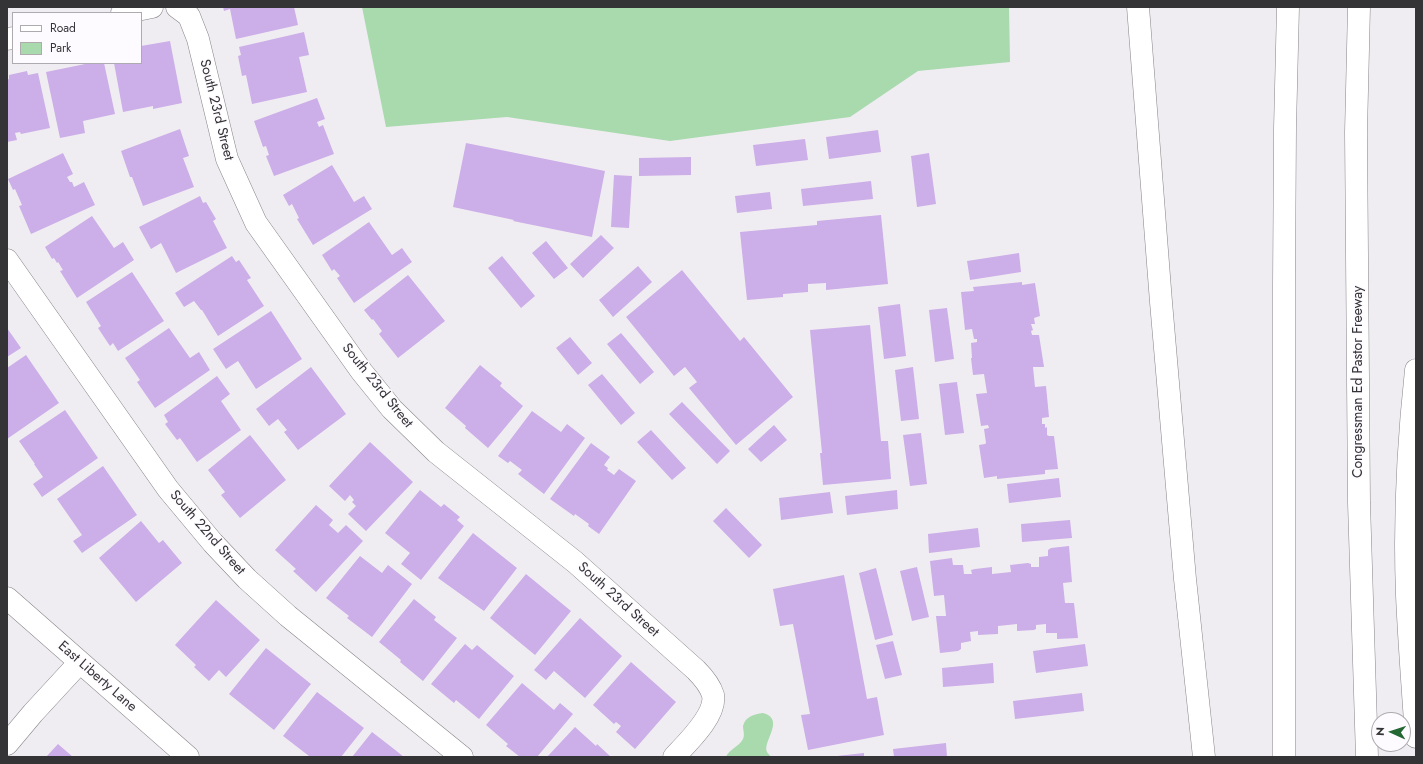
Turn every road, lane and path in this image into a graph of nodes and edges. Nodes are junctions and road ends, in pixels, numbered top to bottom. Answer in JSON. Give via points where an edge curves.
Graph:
{"nodes":[{"id":1,"x":152,"y":7,"type":"edge"},
{"id":2,"x":177,"y":7,"type":"edge"},
{"id":3,"x":1138,"y":7,"type":"edge"},
{"id":4,"x":1288,"y":7,"type":"edge"},
{"id":5,"x":1359,"y":7,"type":"edge"},
{"id":6,"x":127,"y":12,"type":"edge"},
{"id":7,"x":7,"y":260,"type":"edge"},
{"id":8,"x":1416,"y":370,"type":"edge"},
{"id":9,"x":7,"y":598,"type":"edge"},
{"id":10,"x":80,"y":662,"type":"junction"},
{"id":11,"x":1416,"y":737,"type":"edge"},
{"id":12,"x":7,"y":744,"type":"edge"},
{"id":13,"x":188,"y":757,"type":"edge"},
{"id":14,"x":462,"y":757,"type":"edge"},
{"id":15,"x":674,"y":757,"type":"edge"},
{"id":16,"x":1204,"y":757,"type":"edge"},
{"id":17,"x":1284,"y":757,"type":"edge"},
{"id":18,"x":1367,"y":757,"type":"edge"}],
"edges":[{"from":1,"to":6,"type":"main road"},
{"from":2,"to":15,"type":"main road","name":"South 23rd Street","via":[[189,16],[198,40],[228,159],[256,223],[362,372],[392,409],[431,447],[581,567],[706,681],[713,696],[711,711],[706,722]]},
{"from":3,"to":16,"type":"main road","via":[[1184,572]]},
{"from":4,"to":17,"type":"main road","via":[[1284,285]]},
{"from":5,"to":18,"type":"main road","name":"Congressman Ed Pastor Freeway","via":[[1356,132],[1359,503]]},
{"from":7,"to":14,"type":"main road","name":"South 22nd Street","via":[[168,489],[213,543],[288,616]]},
{"from":8,"to":11,"type":"main road","via":[[1406,521],[1407,594]]},
{"from":9,"to":10,"type":"main road","name":"East Liberty Lane"},
{"from":10,"to":12,"type":"main road"},
{"from":10,"to":13,"type":"main road","name":"East Liberty Lane"}]}
